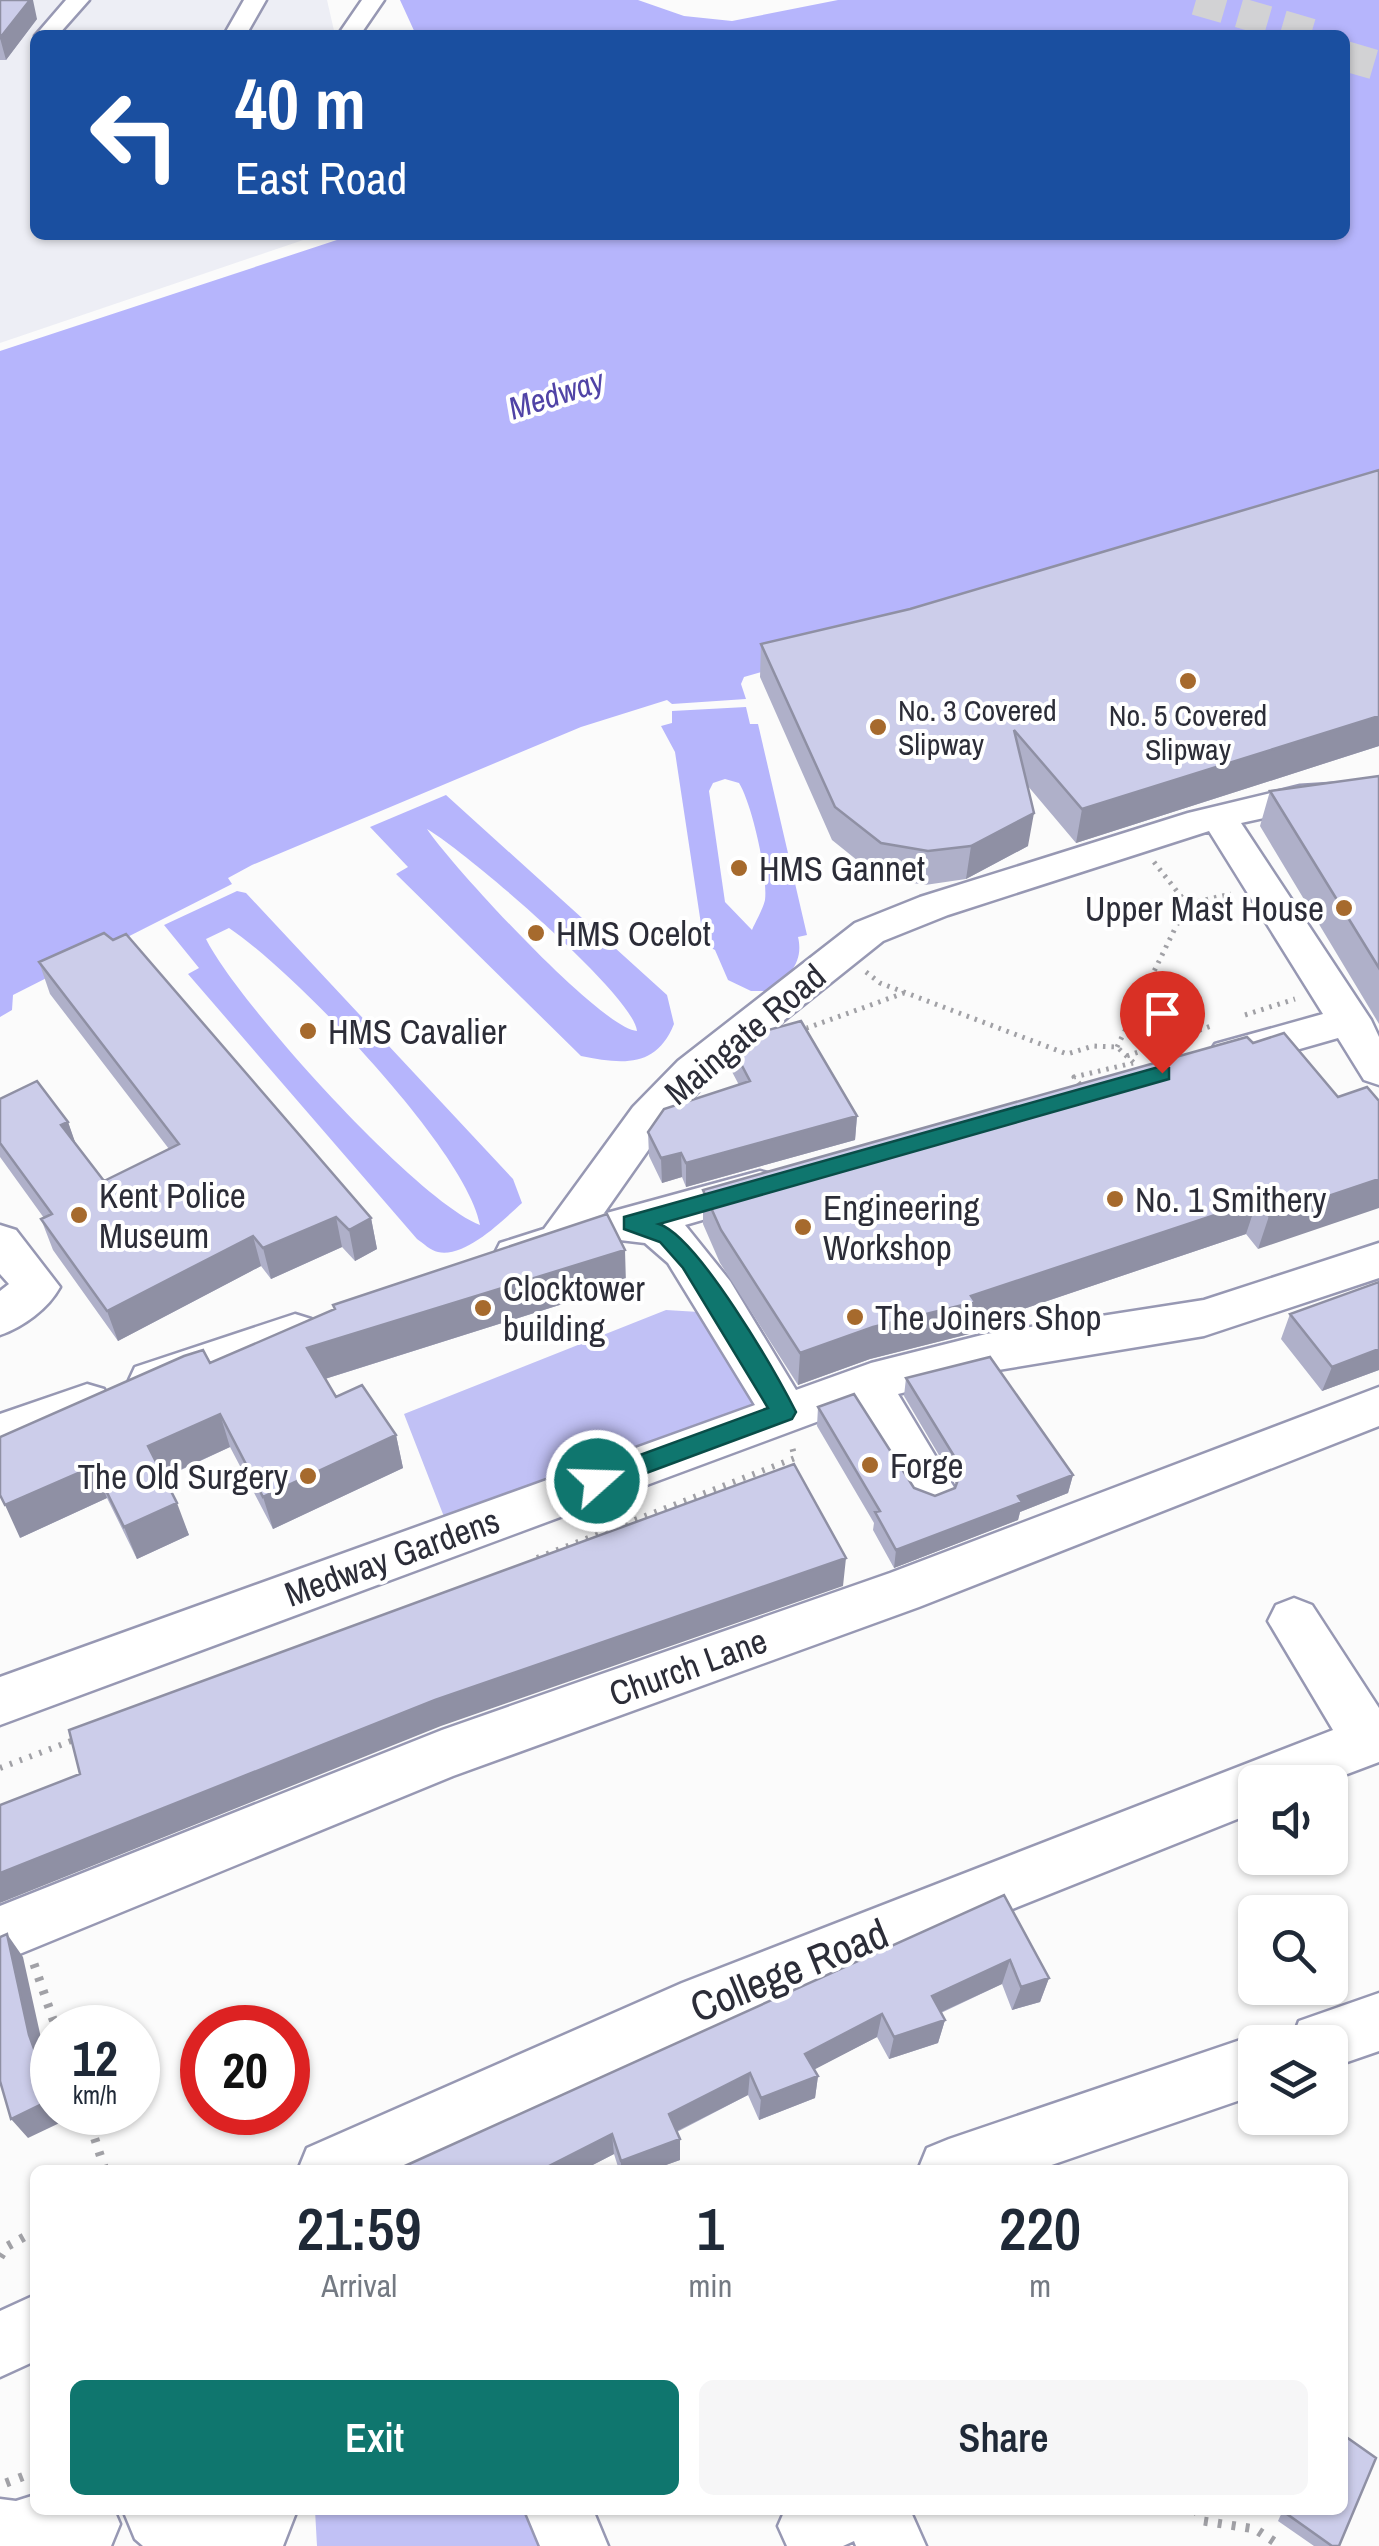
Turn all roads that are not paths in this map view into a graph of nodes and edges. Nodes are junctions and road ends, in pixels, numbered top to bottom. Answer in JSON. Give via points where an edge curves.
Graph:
{"nodes":[{"id":1,"x":78,"y":0,"type":"edge"},
{"id":2,"x":256,"y":0,"type":"edge"},
{"id":3,"x":373,"y":0,"type":"edge"},
{"id":4,"x":51,"y":30,"type":"edge"},
{"id":5,"x":238,"y":30,"type":"edge"},
{"id":6,"x":352,"y":30,"type":"edge"},
{"id":7,"x":1379,"y":792,"type":"edge"},
{"id":8,"x":1219,"y":817,"type":"junction"},
{"id":9,"x":1351,"y":1020,"type":"junction"},
{"id":10,"x":1200,"y":1062,"type":"edge"},
{"id":11,"x":1379,"y":1070,"type":"edge"},
{"id":12,"x":802,"y":1175,"type":"edge"},
{"id":13,"x":632,"y":1223,"type":"junction"},
{"id":14,"x":560,"y":1241,"type":"junction"},
{"id":15,"x":0,"y":1242,"type":"edge"},
{"id":16,"x":1379,"y":1260,"type":"edge"},
{"id":17,"x":481,"y":1267,"type":"edge"},
{"id":18,"x":0,"y":1317,"type":"edge"},
{"id":19,"x":334,"y":1318,"type":"edge"},
{"id":20,"x":872,"y":1382,"type":"junction"},
{"id":21,"x":1379,"y":1406,"type":"edge"},
{"id":22,"x":0,"y":1434,"type":"edge"},
{"id":23,"x":789,"y":1435,"type":"junction"},
{"id":24,"x":931,"y":1489,"type":"dead end"},
{"id":25,"x":1294,"y":1621,"type":"dead end"},
{"id":26,"x":0,"y":1701,"type":"edge"},
{"id":27,"x":1374,"y":1739,"type":"edge"},
{"id":28,"x":1307,"y":1765,"type":"edge"},
{"id":29,"x":1238,"y":1793,"type":"edge"},
{"id":30,"x":10,"y":1929,"type":"edge"},
{"id":31,"x":1379,"y":2022,"type":"edge"},
{"id":32,"x":1348,"y":2033,"type":"edge"},
{"id":33,"x":1238,"y":2071,"type":"edge"},
{"id":34,"x":340,"y":2165,"type":"edge"},
{"id":35,"x":964,"y":2165,"type":"edge"},
{"id":36,"x":30,"y":2330,"type":"edge"},
{"id":37,"x":0,"y":2346,"type":"edge"},
{"id":38,"x":49,"y":2515,"type":"edge"},
{"id":39,"x":56,"y":2515,"type":"edge"},
{"id":40,"x":170,"y":2515,"type":"edge"},
{"id":41,"x":261,"y":2515,"type":"edge"},
{"id":42,"x":561,"y":2515,"type":"edge"},
{"id":43,"x":843,"y":2515,"type":"edge"},
{"id":44,"x":0,"y":2530,"type":"edge"},
{"id":45,"x":0,"y":2540,"type":"edge"},
{"id":46,"x":208,"y":2546,"type":"edge"},
{"id":47,"x":250,"y":2546,"type":"edge"},
{"id":48,"x":574,"y":2546,"type":"edge"},
{"id":49,"x":892,"y":2546,"type":"edge"}],
"edges":[{"from":1,"to":4,"type":"street"},
{"from":2,"to":5,"type":"street"},
{"from":3,"to":6,"type":"street"},
{"from":7,"to":8,"type":"street","name":"Maingate Road","via":[[1300,798]]},
{"from":8,"to":9,"type":"street"},
{"from":8,"to":14,"type":"street","name":"Maingate Road","via":[[869,932],[693,1071],[648,1118]]},
{"from":9,"to":10,"type":"street"},
{"from":9,"to":11,"type":"street"},
{"from":12,"to":13,"type":"street"},
{"from":13,"to":14,"type":"street"},
{"from":13,"to":23,"type":"street","via":[[668,1236],[691,1262]]},
{"from":14,"to":17,"type":"street"},
{"from":15,"to":18,"type":"street","via":[[37,1287]]},
{"from":16,"to":20,"type":"street","name":"Medway Gardens","via":[[1204,1318],[986,1353]]},
{"from":19,"to":22,"type":"street"},
{"from":20,"to":23,"type":"street","name":"Medway Gardens"},
{"from":20,"to":24,"type":"street","via":[[878,1409]]},
{"from":21,"to":30,"type":"street","name":"Church Lane","via":[[901,1591],[442,1755]]},
{"from":23,"to":26,"type":"street","name":"Medway Gardens"},
{"from":25,"to":27,"type":"street"},
{"from":27,"to":28,"type":"street"},
{"from":29,"to":34,"type":"street","name":"College Road","via":[[682,2012]]},
{"from":31,"to":32,"type":"street"},
{"from":33,"to":35,"type":"street"},
{"from":36,"to":37,"type":"street"},
{"from":38,"to":44,"type":"main road"},
{"from":39,"to":45,"type":"main road","via":[[16,2542]]},
{"from":40,"to":46,"type":"main road"},
{"from":41,"to":47,"type":"street"},
{"from":42,"to":48,"type":"street"},
{"from":43,"to":49,"type":"street"}]}
